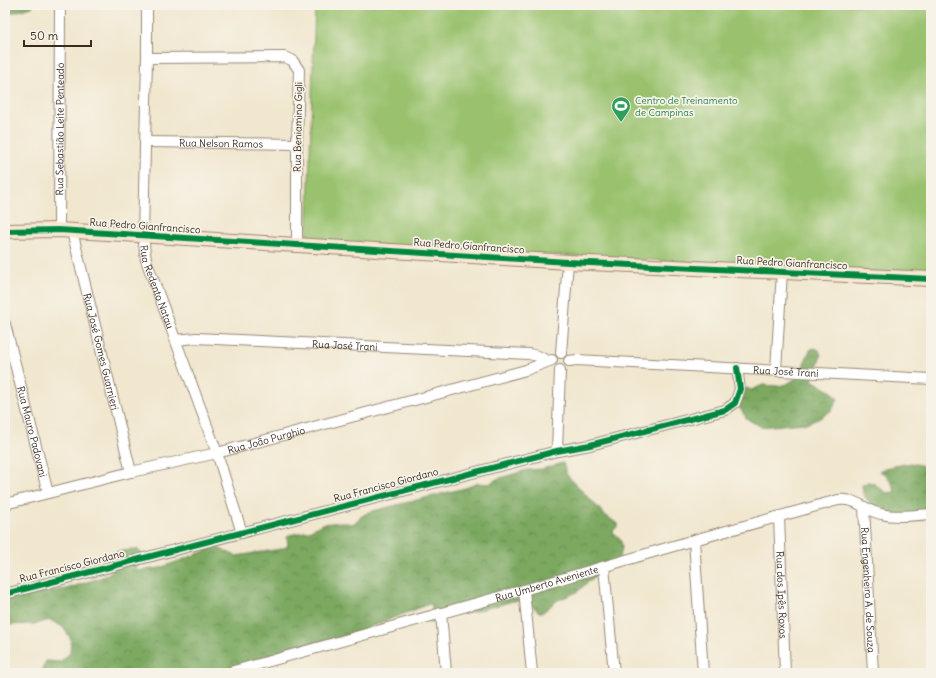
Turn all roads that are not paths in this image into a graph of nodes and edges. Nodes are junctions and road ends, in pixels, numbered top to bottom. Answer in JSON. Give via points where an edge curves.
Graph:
{"nodes":[{"id":1,"x":60,"y":5,"type":"edge"},
{"id":2,"x":147,"y":5,"type":"edge"},
{"id":3,"x":147,"y":58,"type":"junction"},
{"id":4,"x":145,"y":142,"type":"junction"},
{"id":5,"x":297,"y":144,"type":"junction"},
{"id":6,"x":5,"y":231,"type":"edge"},
{"id":7,"x":66,"y":231,"type":"junction"},
{"id":8,"x":144,"y":236,"type":"junction"},
{"id":9,"x":297,"y":245,"type":"junction"},
{"id":10,"x":568,"y":262,"type":"junction"},
{"id":11,"x":782,"y":272,"type":"junction"},
{"id":12,"x":931,"y":279,"type":"edge"},
{"id":13,"x":5,"y":324,"type":"edge"},
{"id":14,"x":176,"y":340,"type":"junction"},
{"id":15,"x":561,"y":352,"type":"junction"},
{"id":16,"x":512,"y":354,"type":"junction"},
{"id":17,"x":569,"y":361,"type":"junction"},
{"id":18,"x":553,"y":365,"type":"junction"},
{"id":19,"x":737,"y":368,"type":"junction"},
{"id":20,"x":526,"y":370,"type":"junction"},
{"id":21,"x":776,"y":370,"type":"junction"},
{"id":22,"x":931,"y":378,"type":"edge"},
{"id":23,"x":557,"y":451,"type":"junction"},
{"id":24,"x":217,"y":453,"type":"junction"},
{"id":25,"x":131,"y":472,"type":"junction"},
{"id":26,"x":48,"y":493,"type":"junction"},
{"id":27,"x":5,"y":504,"type":"edge"},
{"id":28,"x":864,"y":507,"type":"junction"},
{"id":29,"x":931,"y":514,"type":"edge"},
{"id":30,"x":779,"y":517,"type":"junction"},
{"id":31,"x":242,"y":533,"type":"junction"},
{"id":32,"x":694,"y":540,"type":"junction"},
{"id":33,"x":604,"y":567,"type":"junction"},
{"id":34,"x":524,"y":590,"type":"junction"},
{"id":35,"x":5,"y":594,"type":"edge"},
{"id":36,"x":441,"y":613,"type":"junction"},
{"id":37,"x":227,"y":673,"type":"edge"},
{"id":38,"x":446,"y":673,"type":"edge"},
{"id":39,"x":532,"y":673,"type":"edge"},
{"id":40,"x":614,"y":673,"type":"edge"},
{"id":41,"x":703,"y":673,"type":"edge"},
{"id":42,"x":785,"y":673,"type":"edge"},
{"id":43,"x":874,"y":673,"type":"edge"}],
"edges":[{"from":1,"to":7,"type":"street","name":"Rua Sebastião Leite Penteado"},
{"from":2,"to":3,"type":"street","name":"Rua Redento Natau"},
{"from":3,"to":4,"type":"street","name":"Rua Redento Natau"},
{"from":3,"to":5,"type":"street","name":"Rua Beniamino Gigli","via":[[284,57],[292,60],[299,70]]},
{"from":4,"to":5,"type":"street","name":"Rua Nelson Ramos"},
{"from":4,"to":8,"type":"street","name":"Rua Redento Natau"},
{"from":5,"to":9,"type":"street","name":"Rua Beniamino Gigli"},
{"from":6,"to":7,"type":"street","name":"Rua Pedro Gianfrancisco"},
{"from":7,"to":8,"type":"street","name":"Rua Pedro Gianfrancisco"},
{"from":7,"to":25,"type":"street","name":"Rua José Gomes Guarnieri"},
{"from":8,"to":9,"type":"street","name":"Rua Pedro Gianfrancisco"},
{"from":8,"to":14,"type":"street","name":"Rua Redento Natau","via":[[146,260]]},
{"from":9,"to":10,"type":"street","name":"Rua Pedro Gianfrancisco"},
{"from":10,"to":11,"type":"street","name":"Rua Pedro Gianfrancisco"},
{"from":10,"to":15,"type":"street"},
{"from":11,"to":12,"type":"street","name":"Rua Pedro Gianfrancisco"},
{"from":11,"to":21,"type":"street"},
{"from":13,"to":26,"type":"street","name":"Rua Mauro Padovani"},
{"from":14,"to":16,"type":"street","name":"Rua José Trani","via":[[196,338]]},
{"from":14,"to":24,"type":"street","name":"Rua Redento Natau"},
{"from":15,"to":17,"type":"street","via":[[568,356]]},
{"from":15,"to":18,"type":"street","via":[[556,354]]},
{"from":16,"to":18,"type":"street","name":"Rua José Trani","via":[[538,356]]},
{"from":16,"to":20,"type":"street"},
{"from":17,"to":18,"type":"street","via":[[566,368]]},
{"from":17,"to":19,"type":"street","name":"Rua José Trani"},
{"from":18,"to":20,"type":"street","name":"Rua João Purghio"},
{"from":18,"to":23,"type":"street"},
{"from":19,"to":21,"type":"street","name":"Rua José Trani"},
{"from":19,"to":23,"type":"street","name":"Rua Francisco Giordano","via":[[740,389],[735,403],[725,410]]},
{"from":20,"to":24,"type":"street","name":"Rua João Purghio"},
{"from":21,"to":22,"type":"street","name":"Rua José Trani"},
{"from":23,"to":31,"type":"street","name":"Rua Francisco Giordano"},
{"from":24,"to":25,"type":"street","name":"Rua João Purghio"},
{"from":24,"to":31,"type":"street","name":"Rua Redento Natau"},
{"from":25,"to":26,"type":"street","name":"Rua João Purghio"},
{"from":26,"to":27,"type":"street","name":"Rua João Purghio"},
{"from":28,"to":29,"type":"street","name":"Rua Umberto Aveniente","via":[[891,516]]},
{"from":28,"to":30,"type":"street","name":"Rua Umberto Aveniente","via":[[856,501],[838,500]]},
{"from":28,"to":43,"type":"street","name":"Rua Engenheiro A. de Souza"},
{"from":30,"to":32,"type":"street","name":"Rua Umberto Aveniente"},
{"from":30,"to":42,"type":"street","name":"Rua dos Ipês Roxos"},
{"from":31,"to":35,"type":"street","name":"Rua Francisco Giordano"},
{"from":32,"to":33,"type":"street","name":"Rua Umberto Aveniente"},
{"from":32,"to":41,"type":"street"},
{"from":33,"to":34,"type":"street","name":"Rua Umberto Aveniente"},
{"from":33,"to":40,"type":"street"},
{"from":34,"to":36,"type":"street","name":"Rua Umberto Aveniente"},
{"from":34,"to":39,"type":"street"},
{"from":36,"to":37,"type":"street","name":"Rua Umberto Aveniente"},
{"from":36,"to":38,"type":"street"}]}
